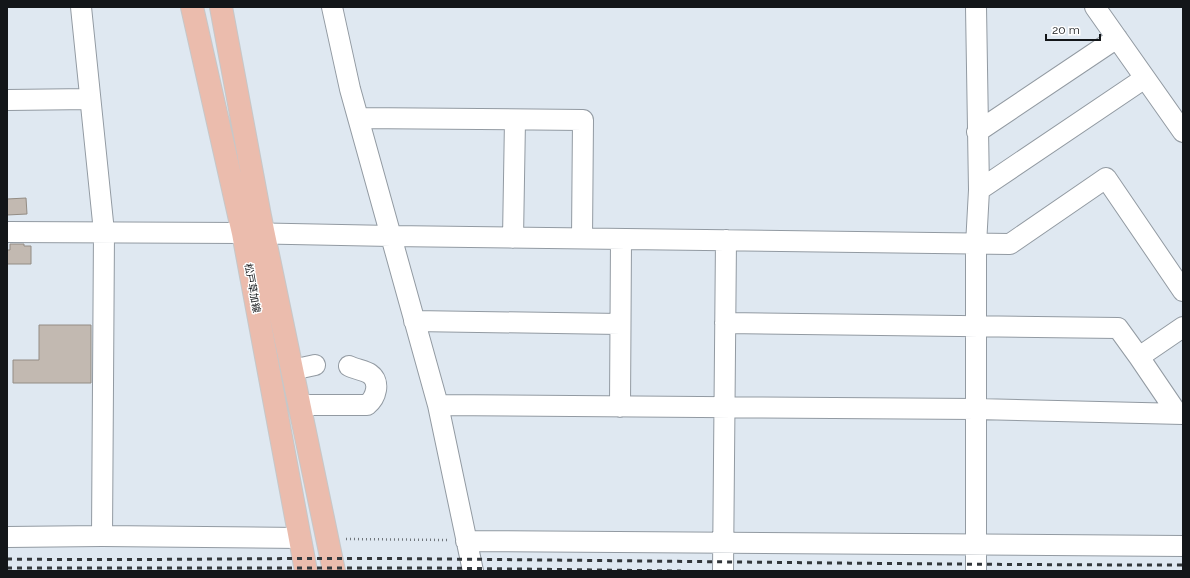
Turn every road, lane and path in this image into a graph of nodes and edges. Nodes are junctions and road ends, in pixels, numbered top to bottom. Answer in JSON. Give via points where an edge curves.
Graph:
{"nodes":[{"id":1,"x":81,"y":7,"type":"edge"},
{"id":2,"x":192,"y":7,"type":"edge"},
{"id":3,"x":222,"y":7,"type":"edge"},
{"id":4,"x":332,"y":7,"type":"edge"},
{"id":5,"x":976,"y":7,"type":"edge"},
{"id":6,"x":1095,"y":7,"type":"edge"},
{"id":7,"x":1117,"y":38,"type":"junction"},
{"id":8,"x":1145,"y":78,"type":"junction"},
{"id":9,"x":90,"y":99,"type":"junction"},
{"id":10,"x":7,"y":100,"type":"edge"},
{"id":11,"x":358,"y":118,"type":"junction"},
{"id":12,"x":515,"y":120,"type":"junction"},
{"id":13,"x":1180,"y":120,"type":"edge"},
{"id":14,"x":978,"y":132,"type":"junction"},
{"id":15,"x":979,"y":190,"type":"junction"},
{"id":16,"x":7,"y":232,"type":"edge"},
{"id":17,"x":104,"y":232,"type":"junction"},
{"id":18,"x":243,"y":232,"type":"junction"},
{"id":19,"x":264,"y":234,"type":"junction"},
{"id":20,"x":391,"y":236,"type":"junction"},
{"id":21,"x":513,"y":238,"type":"junction"},
{"id":22,"x":582,"y":238,"type":"junction"},
{"id":23,"x":621,"y":240,"type":"junction"},
{"id":24,"x":726,"y":240,"type":"junction"},
{"id":25,"x":976,"y":245,"type":"junction"},
{"id":26,"x":1183,"y":291,"type":"edge"},
{"id":27,"x":414,"y":321,"type":"junction"},
{"id":28,"x":725,"y":323,"type":"junction"},
{"id":29,"x":620,"y":324,"type":"junction"},
{"id":30,"x":976,"y":326,"type":"junction"},
{"id":31,"x":1183,"y":327,"type":"edge"},
{"id":32,"x":1139,"y":357,"type":"junction"},
{"id":33,"x":315,"y":365,"type":"dead end"},
{"id":34,"x":349,"y":366,"type":"dead end"},
{"id":35,"x":292,"y":370,"type":"junction"},
{"id":36,"x":300,"y":405,"type":"junction"},
{"id":37,"x":438,"y":405,"type":"junction"},
{"id":38,"x":620,"y":407,"type":"junction"},
{"id":39,"x":726,"y":407,"type":"junction"},
{"id":40,"x":976,"y":409,"type":"junction"},
{"id":41,"x":1180,"y":414,"type":"edge"},
{"id":42,"x":102,"y":536,"type":"junction"},
{"id":43,"x":7,"y":538,"type":"edge"},
{"id":44,"x":300,"y":538,"type":"junction"},
{"id":45,"x":344,"y":539,"type":"dead end"},
{"id":46,"x":466,"y":541,"type":"junction"},
{"id":47,"x":724,"y":542,"type":"junction"},
{"id":48,"x":976,"y":544,"type":"junction"},
{"id":49,"x":1183,"y":546,"type":"edge"},
{"id":50,"x":306,"y":571,"type":"edge"},
{"id":51,"x":334,"y":571,"type":"edge"},
{"id":52,"x":473,"y":571,"type":"edge"},
{"id":53,"x":723,"y":571,"type":"edge"},
{"id":54,"x":976,"y":571,"type":"edge"}],
"edges":[{"from":1,"to":9,"type":"street"},
{"from":2,"to":18,"type":"main road","name":"松戸草加線"},
{"from":3,"to":19,"type":"main road"},
{"from":4,"to":11,"type":"street"},
{"from":5,"to":14,"type":"street"},
{"from":6,"to":7,"type":"street"},
{"from":7,"to":8,"type":"street"},
{"from":7,"to":14,"type":"street"},
{"from":8,"to":13,"type":"street"},
{"from":8,"to":15,"type":"street"},
{"from":9,"to":10,"type":"street"},
{"from":9,"to":17,"type":"street"},
{"from":11,"to":12,"type":"street"},
{"from":11,"to":20,"type":"street"},
{"from":12,"to":21,"type":"street"},
{"from":12,"to":22,"type":"street","via":[[583,120]]},
{"from":14,"to":15,"type":"street"},
{"from":15,"to":25,"type":"street"},
{"from":16,"to":17,"type":"street"},
{"from":17,"to":18,"type":"street"},
{"from":17,"to":42,"type":"street"},
{"from":18,"to":19,"type":"street"},
{"from":18,"to":44,"type":"main road","name":"松戸草加線"},
{"from":19,"to":20,"type":"street"},
{"from":19,"to":35,"type":"main road"},
{"from":20,"to":21,"type":"street"},
{"from":20,"to":27,"type":"street"},
{"from":21,"to":22,"type":"street"},
{"from":22,"to":23,"type":"street"},
{"from":23,"to":24,"type":"street"},
{"from":23,"to":29,"type":"street"},
{"from":24,"to":25,"type":"street"},
{"from":24,"to":28,"type":"street"},
{"from":25,"to":26,"type":"street","via":[[1010,244],[1106,178]]},
{"from":25,"to":30,"type":"street"},
{"from":27,"to":29,"type":"street"},
{"from":27,"to":37,"type":"street","via":[[424,385]]},
{"from":28,"to":30,"type":"street"},
{"from":28,"to":39,"type":"street"},
{"from":29,"to":38,"type":"street"},
{"from":30,"to":32,"type":"street","via":[[1118,328]]},
{"from":30,"to":40,"type":"street"},
{"from":31,"to":32,"type":"street"},
{"from":32,"to":41,"type":"street"},
{"from":33,"to":35,"type":"street"},
{"from":34,"to":36,"type":"street","via":[[360,372],[370,373],[375,379],[376,395],[372,401],[367,404]]},
{"from":35,"to":36,"type":"main road"},
{"from":36,"to":51,"type":"main road"},
{"from":37,"to":38,"type":"street"},
{"from":37,"to":46,"type":"street"},
{"from":38,"to":39,"type":"street"},
{"from":39,"to":40,"type":"street"},
{"from":39,"to":47,"type":"street"},
{"from":40,"to":41,"type":"street"},
{"from":40,"to":48,"type":"street"},
{"from":42,"to":43,"type":"street"},
{"from":42,"to":44,"type":"street"},
{"from":44,"to":50,"type":"main road","name":"松戸草加線"},
{"from":45,"to":46,"type":"path"},
{"from":46,"to":47,"type":"street"},
{"from":46,"to":52,"type":"street"},
{"from":47,"to":48,"type":"street"},
{"from":47,"to":53,"type":"street"},
{"from":48,"to":49,"type":"street"},
{"from":48,"to":54,"type":"street"}]}
